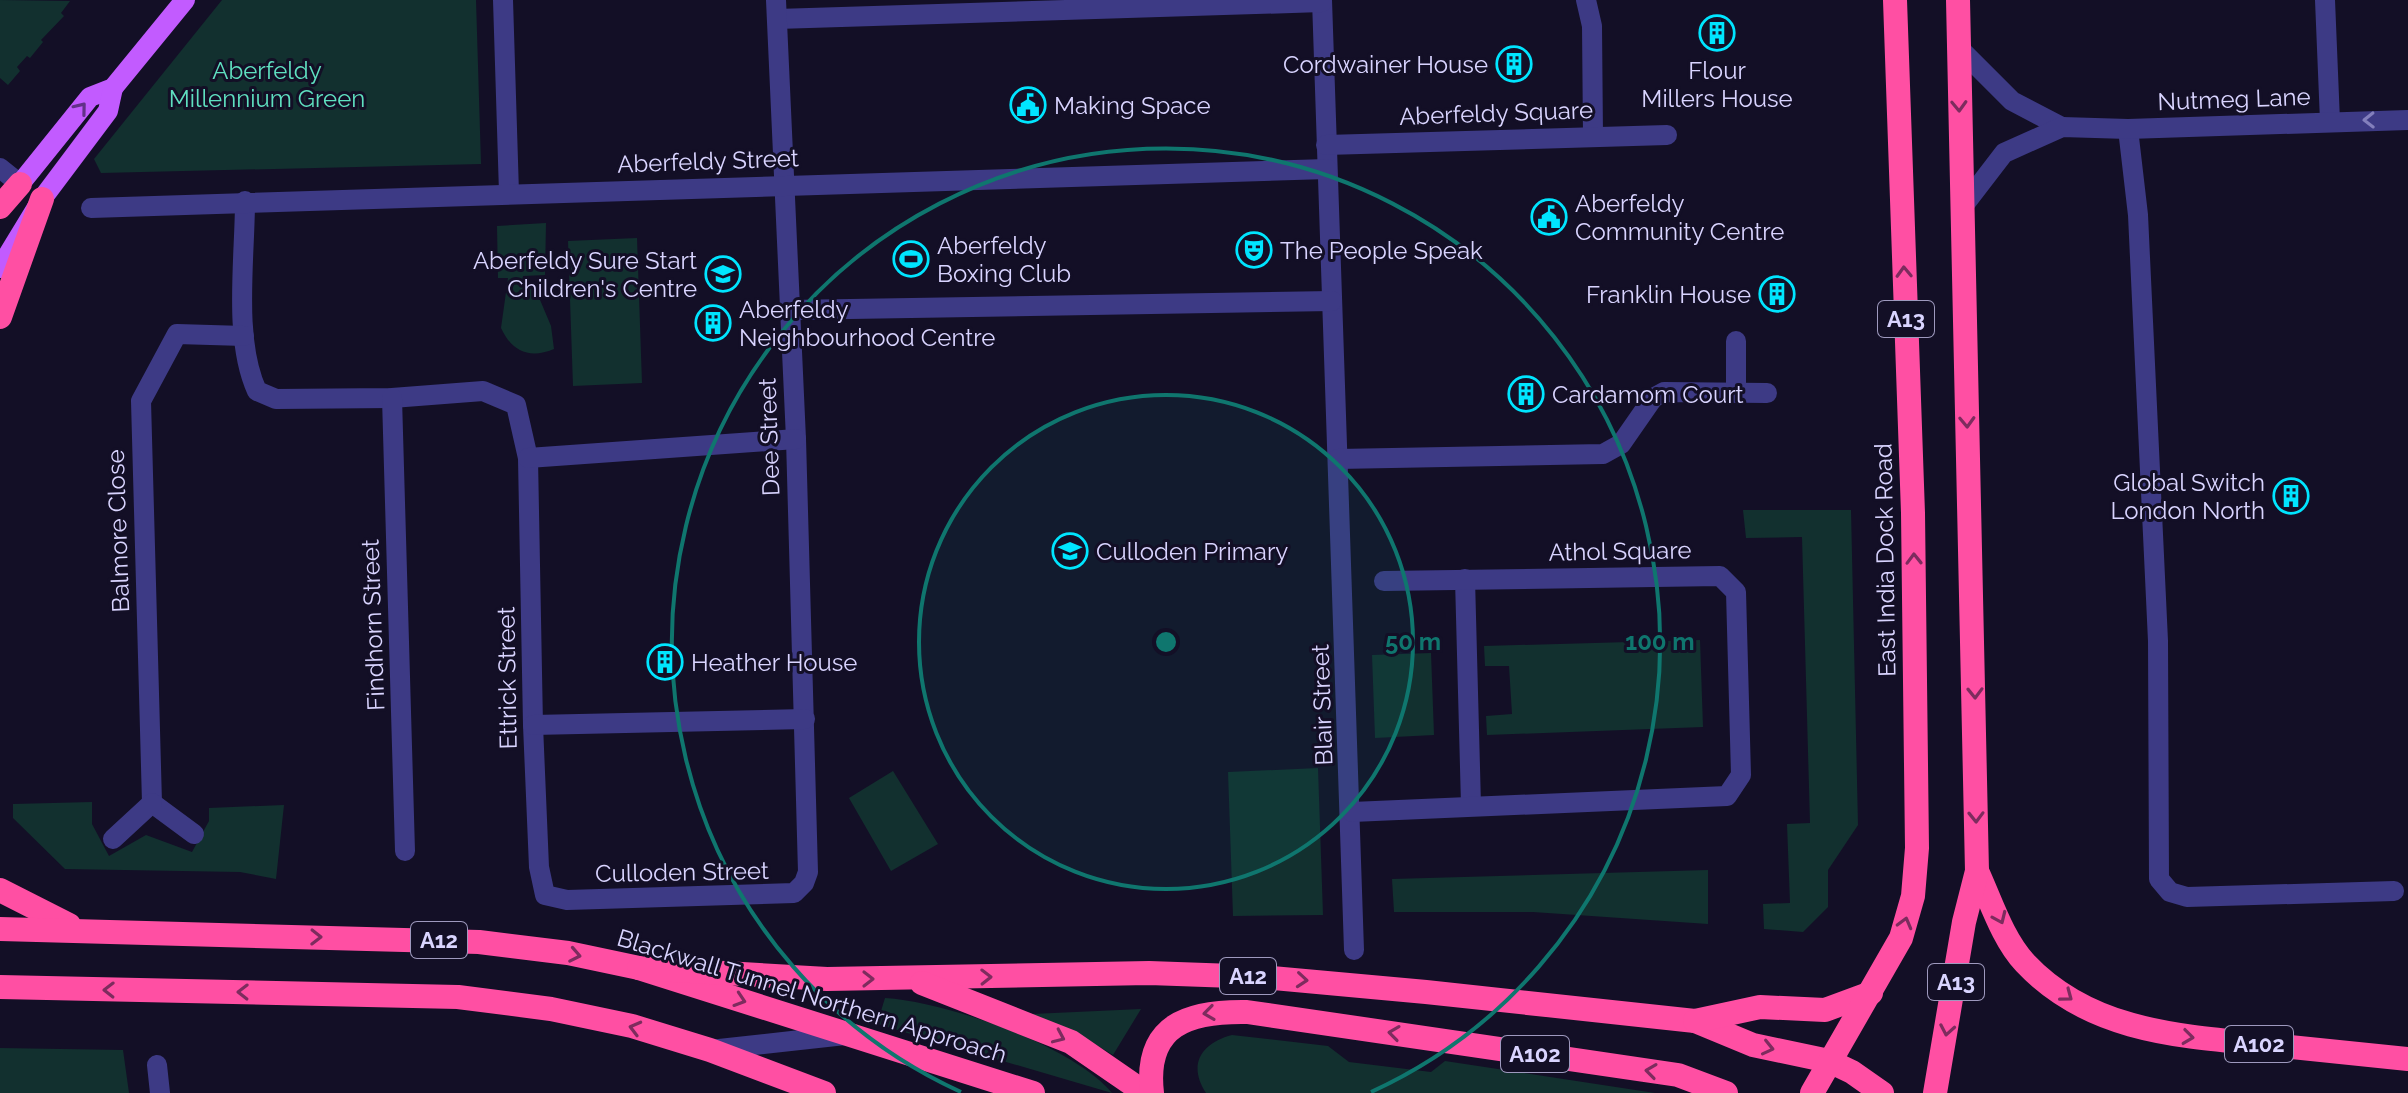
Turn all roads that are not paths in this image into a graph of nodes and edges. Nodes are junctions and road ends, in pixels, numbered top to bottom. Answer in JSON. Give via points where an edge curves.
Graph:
{"nodes":[{"id":1,"x":185,"y":0,"type":"edge"},
{"id":2,"x":503,"y":0,"type":"edge"},
{"id":3,"x":1586,"y":0,"type":"edge"},
{"id":4,"x":1895,"y":0,"type":"edge"},
{"id":5,"x":1958,"y":0,"type":"edge"},
{"id":6,"x":2325,"y":0,"type":"edge"},
{"id":7,"x":1322,"y":1,"type":"edge"},
{"id":8,"x":776,"y":9,"type":"edge"},
{"id":9,"x":1957,"y":46,"type":"junction"},
{"id":10,"x":113,"y":88,"type":"junction"},
{"id":11,"x":2408,"y":120,"type":"edge"},
{"id":12,"x":2330,"y":121,"type":"junction"},
{"id":13,"x":2062,"y":127,"type":"junction"},
{"id":14,"x":2128,"y":129,"type":"junction"},
{"id":15,"x":1667,"y":135,"type":"dead end"},
{"id":16,"x":1593,"y":136,"type":"junction"},
{"id":17,"x":1326,"y":145,"type":"junction"},
{"id":18,"x":0,"y":168,"type":"edge"},
{"id":19,"x":1327,"y":169,"type":"junction"},
{"id":20,"x":20,"y":184,"type":"junction"},
{"id":21,"x":784,"y":185,"type":"junction"},
{"id":22,"x":509,"y":193,"type":"junction"},
{"id":23,"x":42,"y":199,"type":"junction"},
{"id":24,"x":245,"y":201,"type":"junction"},
{"id":25,"x":0,"y":207,"type":"edge"},
{"id":26,"x":91,"y":208,"type":"dead end"},
{"id":27,"x":1961,"y":209,"type":"junction"},
{"id":28,"x":0,"y":268,"type":"edge"},
{"id":29,"x":1332,"y":301,"type":"junction"},
{"id":30,"x":789,"y":310,"type":"junction"},
{"id":31,"x":0,"y":317,"type":"edge"},
{"id":32,"x":244,"y":336,"type":"junction"},
{"id":33,"x":1736,"y":341,"type":"dead end"},
{"id":34,"x":1736,"y":393,"type":"junction"},
{"id":35,"x":1767,"y":393,"type":"dead end"},
{"id":36,"x":392,"y":398,"type":"junction"},
{"id":37,"x":796,"y":439,"type":"junction"},
{"id":38,"x":528,"y":458,"type":"junction"},
{"id":39,"x":1338,"y":459,"type":"junction"},
{"id":40,"x":1465,"y":579,"type":"junction"},
{"id":41,"x":1384,"y":581,"type":"dead end"},
{"id":42,"x":805,"y":719,"type":"junction"},
{"id":43,"x":533,"y":725,"type":"junction"},
{"id":44,"x":152,"y":803,"type":"junction"},
{"id":45,"x":1471,"y":805,"type":"junction"},
{"id":46,"x":1352,"y":818,"type":"junction"},
{"id":47,"x":194,"y":834,"type":"dead end"},
{"id":48,"x":113,"y":839,"type":"dead end"},
{"id":49,"x":405,"y":851,"type":"dead end"},
{"id":50,"x":1977,"y":871,"type":"junction"},
{"id":51,"x":808,"y":872,"type":"joint"},
{"id":52,"x":0,"y":890,"type":"edge"},
{"id":53,"x":2394,"y":891,"type":"dead end"},
{"id":54,"x":545,"y":895,"type":"joint"},
{"id":55,"x":0,"y":929,"type":"edge"},
{"id":56,"x":91,"y":931,"type":"junction"},
{"id":57,"x":1354,"y":950,"type":"dead end"},
{"id":58,"x":639,"y":968,"type":"junction"},
{"id":59,"x":908,"y":978,"type":"junction"},
{"id":60,"x":0,"y":987,"type":"edge"},
{"id":61,"x":1871,"y":993,"type":"junction"},
{"id":62,"x":1695,"y":1021,"type":"junction"},
{"id":63,"x":850,"y":1035,"type":"junction"},
{"id":64,"x":710,"y":1050,"type":"junction"},
{"id":65,"x":2408,"y":1059,"type":"edge"},
{"id":66,"x":1829,"y":1061,"type":"junction"},
{"id":67,"x":157,"y":1065,"type":"dead end"},
{"id":68,"x":160,"y":1093,"type":"edge"},
{"id":69,"x":824,"y":1093,"type":"edge"},
{"id":70,"x":1033,"y":1093,"type":"edge"},
{"id":71,"x":1145,"y":1093,"type":"edge"},
{"id":72,"x":1152,"y":1093,"type":"edge"},
{"id":73,"x":1726,"y":1093,"type":"edge"},
{"id":74,"x":1812,"y":1093,"type":"edge"},
{"id":75,"x":1882,"y":1093,"type":"edge"},
{"id":76,"x":1935,"y":1093,"type":"edge"}],
"edges":[{"from":1,"to":10,"type":"main road"},
{"from":2,"to":22,"type":"street"},
{"from":3,"to":16,"type":"street","via":[[1592,26]]},
{"from":61,"to":4,"type":"highway","name":"East India Dock Road","number":"A13","one_way":true,"via":[[1901,938],[1913,896],[1917,848],[1913,513]]},
{"from":5,"to":9,"type":"highway","number":"A13"},
{"from":6,"to":12,"type":"street"},
{"from":7,"to":8,"type":"street"},
{"from":7,"to":17,"type":"street","name":"Blair Street"},
{"from":8,"to":21,"type":"street","name":"Dee Street"},
{"from":9,"to":13,"type":"street","name":"Nutmeg Lane","via":[[2012,101]]},
{"from":9,"to":27,"type":"highway","number":"A13","one_way":true},
{"from":20,"to":10,"type":"main road","one_way":true,"via":[[90,97]]},
{"from":10,"to":23,"type":"main road","via":[[108,111]]},
{"from":11,"to":12,"type":"street","name":"Nutmeg Lane","one_way":true},
{"from":12,"to":14,"type":"street","name":"Nutmeg Lane"},
{"from":13,"to":14,"type":"street","name":"Nutmeg Lane"},
{"from":13,"to":27,"type":"street","name":"Nutmeg Lane","via":[[2004,153]]},
{"from":14,"to":53,"type":"street","via":[[2138,215],[2158,641],[2159,879],[2170,892],[2187,897]]},
{"from":15,"to":16,"type":"street","name":"Aberfeldy Square"},
{"from":16,"to":17,"type":"street","name":"Aberfeldy Square"},
{"from":17,"to":19,"type":"street","name":"Blair Street"},
{"from":18,"to":20,"type":"street"},
{"from":19,"to":21,"type":"street","name":"Aberfeldy Street"},
{"from":19,"to":29,"type":"street","name":"Blair Street"},
{"from":20,"to":25,"type":"highway"},
{"from":21,"to":22,"type":"street","name":"Aberfeldy Street"},
{"from":21,"to":30,"type":"street","name":"Dee Street"},
{"from":22,"to":24,"type":"street","name":"Aberfeldy Street"},
{"from":23,"to":28,"type":"main road"},
{"from":23,"to":31,"type":"highway"},
{"from":24,"to":26,"type":"street","name":"Aberfeldy Street"},
{"from":24,"to":32,"type":"street"},
{"from":27,"to":50,"type":"highway","number":"A13","one_way":true},
{"from":29,"to":30,"type":"street"},
{"from":29,"to":39,"type":"street","name":"Blair Street"},
{"from":30,"to":37,"type":"street","name":"Dee Street"},
{"from":32,"to":36,"type":"street","via":[[257,391],[276,399]]},
{"from":32,"to":44,"type":"street","name":"Balmore Close","via":[[177,334],[141,401]]},
{"from":33,"to":34,"type":"street"},
{"from":34,"to":35,"type":"street"},
{"from":34,"to":39,"type":"street","via":[[1664,392],[1653,398],[1621,444],[1603,454]]},
{"from":36,"to":38,"type":"street","name":"Ettrick Street","via":[[483,391],[516,405]]},
{"from":36,"to":49,"type":"street","name":"Findhorn Street"},
{"from":37,"to":38,"type":"street"},
{"from":37,"to":42,"type":"street","name":"Dee Street"},
{"from":38,"to":43,"type":"street","name":"Ettrick Street"},
{"from":39,"to":46,"type":"street","name":"Blair Street"},
{"from":40,"to":41,"type":"street","name":"Athol Square"},
{"from":40,"to":45,"type":"street"},
{"from":40,"to":45,"type":"street","name":"Athol Square","via":[[1720,576],[1736,592],[1741,775],[1727,796]]},
{"from":42,"to":43,"type":"street"},
{"from":42,"to":51,"type":"street","name":"Dee Street"},
{"from":43,"to":54,"type":"street","name":"Ettrick Street","via":[[539,867]]},
{"from":44,"to":47,"type":"street"},
{"from":44,"to":48,"type":"street"},
{"from":45,"to":46,"type":"street","name":"Athol Square"},
{"from":46,"to":57,"type":"street","name":"Blair Street"},
{"from":50,"to":65,"type":"highway","number":"A102","one_way":true,"via":[[2010,944],[2026,964],[2093,1012],[2132,1028],[2181,1036]]},
{"from":50,"to":76,"type":"highway","number":"A13","one_way":true},
{"from":51,"to":54,"type":"street","name":"Culloden Street","via":[[799,889],[786,895],[567,900]]},
{"from":52,"to":56,"type":"highway","number":"A12","via":[[62,923]]},
{"from":55,"to":56,"type":"highway","name":"Blackwall Tunnel Northern Approach","number":"A12"},
{"from":56,"to":58,"type":"highway","name":"Blackwall Tunnel Northern Approach","number":"A12","one_way":true,"via":[[479,942]]},
{"from":58,"to":59,"type":"highway","number":"A12","one_way":true,"via":[[827,979]]},
{"from":58,"to":63,"type":"highway","name":"Blackwall Tunnel Northern Approach","number":"A12","one_way":true},
{"from":59,"to":62,"type":"highway","number":"A12","one_way":true,"via":[[1149,973],[1262,977]]},
{"from":59,"to":71,"type":"highway","one_way":true,"via":[[1071,1042]]},
{"from":64,"to":60,"type":"highway","one_way":true,"via":[[632,1026],[458,997]]},
{"from":61,"to":62,"type":"highway","number":"A12","via":[[1825,1010],[1760,1007]]},
{"from":61,"to":66,"type":"highway","name":"East India Dock Road","number":"A13"},
{"from":62,"to":66,"type":"highway","number":"A12","one_way":true,"via":[[1753,1045]]},
{"from":63,"to":64,"type":"street"},
{"from":63,"to":70,"type":"highway","name":"Blackwall Tunnel Northern Approach","number":"A12"},
{"from":64,"to":69,"type":"highway"},
{"from":66,"to":74,"type":"highway","name":"East India Dock Road","number":"A13"},
{"from":66,"to":75,"type":"highway","number":"A12"},
{"from":67,"to":68,"type":"street"},
{"from":73,"to":72,"type":"highway","number":"A102","one_way":true,"via":[[1678,1075],[1247,1012],[1206,1011],[1181,1020],[1162,1037],[1153,1061]]}]}
